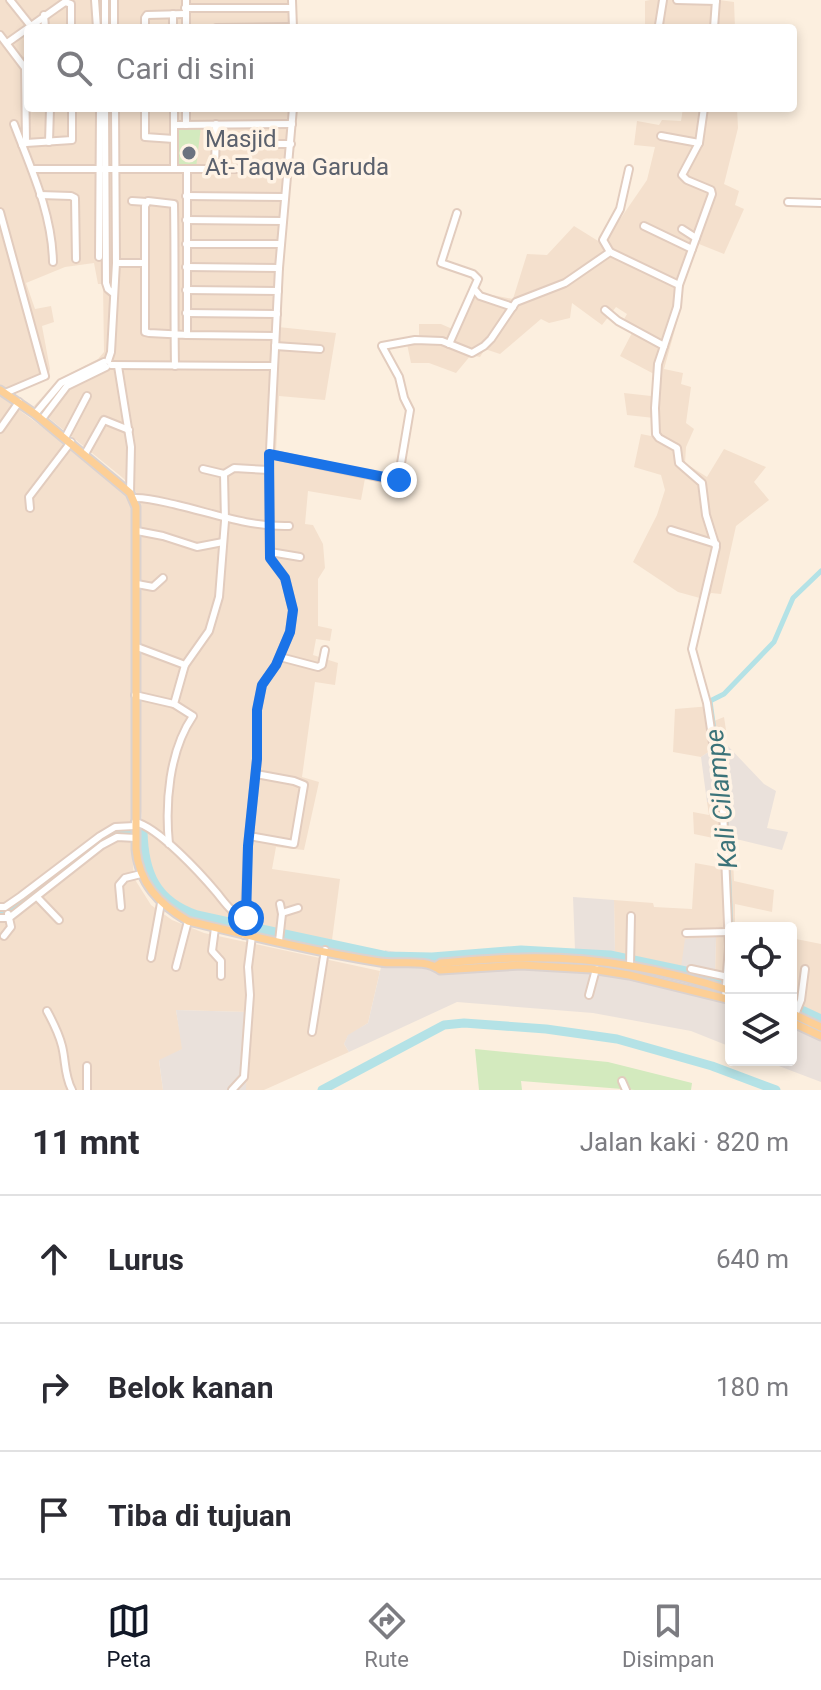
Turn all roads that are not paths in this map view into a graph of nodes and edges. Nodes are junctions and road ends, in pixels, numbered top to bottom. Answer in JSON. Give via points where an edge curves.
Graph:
{"nodes":[{"id":1,"x":10,"y":0,"type":"edge"},
{"id":2,"x":95,"y":0,"type":"edge"},
{"id":3,"x":105,"y":0,"type":"edge"},
{"id":4,"x":114,"y":0,"type":"edge"},
{"id":5,"x":663,"y":0,"type":"edge"},
{"id":6,"x":677,"y":0,"type":"edge"},
{"id":7,"x":716,"y":1,"type":"edge"},
{"id":8,"x":292,"y":4,"type":"edge"},
{"id":9,"x":185,"y":7,"type":"edge"},
{"id":10,"x":173,"y":14,"type":"junction"},
{"id":11,"x":44,"y":15,"type":"junction"},
{"id":12,"x":29,"y":24,"type":"edge"},
{"id":13,"x":33,"y":24,"type":"edge"},
{"id":14,"x":45,"y":24,"type":"edge"},
{"id":15,"x":71,"y":24,"type":"edge"},
{"id":16,"x":97,"y":24,"type":"edge"},
{"id":17,"x":105,"y":24,"type":"edge"},
{"id":18,"x":114,"y":24,"type":"edge"},
{"id":19,"x":145,"y":24,"type":"edge"},
{"id":20,"x":173,"y":24,"type":"edge"},
{"id":21,"x":293,"y":24,"type":"edge"},
{"id":22,"x":659,"y":24,"type":"edge"},
{"id":23,"x":714,"y":24,"type":"edge"},
{"id":24,"x":24,"y":31,"type":"edge"},
{"id":25,"x":0,"y":35,"type":"edge"},
{"id":26,"x":7,"y":43,"type":"junction"},
{"id":27,"x":15,"y":56,"type":"junction"},
{"id":28,"x":24,"y":58,"type":"edge"},
{"id":29,"x":24,"y":67,"type":"edge"},
{"id":30,"x":24,"y":112,"type":"edge"},
{"id":31,"x":50,"y":112,"type":"edge"},
{"id":32,"x":72,"y":112,"type":"edge"},
{"id":33,"x":103,"y":112,"type":"edge"},
{"id":34,"x":115,"y":112,"type":"edge"},
{"id":35,"x":145,"y":112,"type":"edge"},
{"id":36,"x":174,"y":112,"type":"edge"},
{"id":37,"x":186,"y":112,"type":"edge"},
{"id":38,"x":293,"y":112,"type":"edge"},
{"id":39,"x":703,"y":112,"type":"edge"},
{"id":40,"x":14,"y":124,"type":"dead end"},
{"id":41,"x":216,"y":124,"type":"junction"},
{"id":42,"x":292,"y":124,"type":"junction"},
{"id":43,"x":174,"y":125,"type":"junction"},
{"id":44,"x":186,"y":125,"type":"junction"},
{"id":45,"x":661,"y":136,"type":"dead end"},
{"id":46,"x":174,"y":139,"type":"junction"},
{"id":47,"x":49,"y":142,"type":"junction"},
{"id":48,"x":699,"y":143,"type":"junction"},
{"id":49,"x":24,"y":144,"type":"junction"},
{"id":50,"x":215,"y":144,"type":"junction"},
{"id":51,"x":291,"y":144,"type":"junction"},
{"id":52,"x":32,"y":169,"type":"junction"},
{"id":53,"x":102,"y":169,"type":"junction"},
{"id":54,"x":174,"y":169,"type":"junction"},
{"id":55,"x":187,"y":169,"type":"junction"},
{"id":56,"x":215,"y":169,"type":"junction"},
{"id":57,"x":287,"y":169,"type":"junction"},
{"id":58,"x":629,"y":169,"type":"dead end"},
{"id":59,"x":114,"y":170,"type":"junction"},
{"id":60,"x":40,"y":195,"type":"junction"},
{"id":61,"x":186,"y":196,"type":"junction"},
{"id":62,"x":285,"y":197,"type":"junction"},
{"id":63,"x":132,"y":201,"type":"dead end"},
{"id":64,"x":147,"y":202,"type":"junction"},
{"id":65,"x":788,"y":202,"type":"dead end"},
{"id":66,"x":821,"y":203,"type":"edge"},
{"id":67,"x":0,"y":212,"type":"edge"},
{"id":68,"x":457,"y":213,"type":"dead end"},
{"id":69,"x":283,"y":221,"type":"junction"},
{"id":70,"x":186,"y":224,"type":"junction"},
{"id":71,"x":644,"y":226,"type":"dead end"},
{"id":72,"x":174,"y":227,"type":"junction"},
{"id":73,"x":682,"y":229,"type":"dead end"},
{"id":74,"x":696,"y":238,"type":"junction"},
{"id":75,"x":186,"y":244,"type":"junction"},
{"id":76,"x":281,"y":244,"type":"junction"},
{"id":77,"x":692,"y":249,"type":"junction"},
{"id":78,"x":610,"y":252,"type":"junction"},
{"id":79,"x":99,"y":257,"type":"dead end"},
{"id":80,"x":76,"y":259,"type":"dead end"},
{"id":81,"x":53,"y":262,"type":"dead end"},
{"id":82,"x":116,"y":263,"type":"junction"},
{"id":83,"x":145,"y":263,"type":"junction"},
{"id":84,"x":186,"y":267,"type":"junction"},
{"id":85,"x":279,"y":268,"type":"junction"},
{"id":86,"x":679,"y":285,"type":"junction"},
{"id":87,"x":474,"y":289,"type":"junction"},
{"id":88,"x":186,"y":290,"type":"junction"},
{"id":89,"x":278,"y":291,"type":"junction"},
{"id":90,"x":113,"y":293,"type":"junction"},
{"id":91,"x":513,"y":307,"type":"junction"},
{"id":92,"x":605,"y":310,"type":"dead end"},
{"id":93,"x":186,"y":313,"type":"junction"},
{"id":94,"x":277,"y":314,"type":"junction"},
{"id":95,"x":175,"y":334,"type":"junction"},
{"id":96,"x":187,"y":335,"type":"junction"},
{"id":97,"x":275,"y":336,"type":"junction"},
{"id":98,"x":449,"y":344,"type":"junction"},
{"id":99,"x":275,"y":346,"type":"junction"},
{"id":100,"x":664,"y":346,"type":"junction"},
{"id":101,"x":320,"y":349,"type":"dead end"},
{"id":102,"x":109,"y":364,"type":"junction"},
{"id":103,"x":175,"y":366,"type":"junction"},
{"id":104,"x":274,"y":366,"type":"junction"},
{"id":105,"x":2,"y":392,"type":"edge"},
{"id":106,"x":87,"y":396,"type":"dead end"},
{"id":107,"x":19,"y":402,"type":"junction"},
{"id":108,"x":38,"y":416,"type":"junction"},
{"id":109,"x":0,"y":429,"type":"edge"},
{"id":110,"x":129,"y":430,"type":"junction"},
{"id":111,"x":68,"y":440,"type":"junction"},
{"id":112,"x":85,"y":454,"type":"junction"},
{"id":113,"x":269,"y":454,"type":"junction"},
{"id":114,"x":203,"y":469,"type":"dead end"},
{"id":115,"x":269,"y":470,"type":"junction"},
{"id":116,"x":224,"y":474,"type":"junction"},
{"id":117,"x":132,"y":495,"type":"junction"},
{"id":118,"x":30,"y":508,"type":"dead end"},
{"id":119,"x":224,"y":517,"type":"junction"},
{"id":120,"x":270,"y":526,"type":"junction"},
{"id":121,"x":289,"y":526,"type":"dead end"},
{"id":122,"x":671,"y":530,"type":"dead end"},
{"id":123,"x":137,"y":531,"type":"junction"},
{"id":124,"x":223,"y":542,"type":"junction"},
{"id":125,"x":716,"y":544,"type":"junction"},
{"id":126,"x":270,"y":552,"type":"junction"},
{"id":127,"x":300,"y":557,"type":"dead end"},
{"id":128,"x":163,"y":578,"type":"dead end"},
{"id":129,"x":137,"y":584,"type":"junction"},
{"id":130,"x":137,"y":647,"type":"junction"},
{"id":131,"x":325,"y":650,"type":"dead end"},
{"id":132,"x":280,"y":657,"type":"junction"},
{"id":133,"x":185,"y":665,"type":"junction"},
{"id":134,"x":135,"y":695,"type":"junction"},
{"id":135,"x":174,"y":704,"type":"junction"},
{"id":136,"x":256,"y":774,"type":"junction"},
{"id":137,"x":135,"y":830,"type":"junction"},
{"id":138,"x":249,"y":836,"type":"junction"},
{"id":139,"x":169,"y":844,"type":"junction"},
{"id":140,"x":141,"y":874,"type":"junction"},
{"id":141,"x":37,"y":897,"type":"junction"},
{"id":142,"x":161,"y":903,"type":"junction"},
{"id":143,"x":280,"y":904,"type":"dead end"},
{"id":144,"x":121,"y":907,"type":"dead end"},
{"id":145,"x":298,"y":908,"type":"dead end"},
{"id":146,"x":6,"y":911,"type":"edge"},
{"id":147,"x":282,"y":913,"type":"junction"},
{"id":148,"x":631,"y":916,"type":"dead end"},
{"id":149,"x":0,"y":918,"type":"edge"},
{"id":150,"x":59,"y":920,"type":"dead end"},
{"id":151,"x":188,"y":921,"type":"junction"},
{"id":152,"x":729,"y":922,"type":"edge"},
{"id":153,"x":215,"y":928,"type":"junction"},
{"id":154,"x":246,"y":929,"type":"junction"},
{"id":155,"x":725,"y":932,"type":"edge"},
{"id":156,"x":686,"y":933,"type":"dead end"},
{"id":157,"x":4,"y":936,"type":"dead end"},
{"id":158,"x":279,"y":937,"type":"junction"},
{"id":159,"x":325,"y":950,"type":"junction"},
{"id":160,"x":151,"y":958,"type":"dead end"},
{"id":161,"x":630,"y":965,"type":"junction"},
{"id":162,"x":176,"y":967,"type":"dead end"},
{"id":163,"x":435,"y":967,"type":"junction"},
{"id":164,"x":596,"y":969,"type":"junction"},
{"id":165,"x":805,"y":969,"type":"dead end"},
{"id":166,"x":695,"y":974,"type":"junction"},
{"id":167,"x":221,"y":976,"type":"dead end"},
{"id":168,"x":725,"y":977,"type":"edge"},
{"id":169,"x":725,"y":991,"type":"edge"},
{"id":170,"x":725,"y":992,"type":"edge"},
{"id":171,"x":589,"y":995,"type":"dead end"},
{"id":172,"x":797,"y":1005,"type":"edge"},
{"id":173,"x":47,"y":1011,"type":"dead end"},
{"id":174,"x":797,"y":1015,"type":"edge"},
{"id":175,"x":797,"y":1016,"type":"edge"},
{"id":176,"x":821,"y":1027,"type":"edge"},
{"id":177,"x":312,"y":1032,"type":"dead end"},
{"id":178,"x":821,"y":1036,"type":"edge"},
{"id":179,"x":87,"y":1066,"type":"dead end"},
{"id":180,"x":622,"y":1081,"type":"dead end"},
{"id":181,"x":72,"y":1090,"type":"edge"},
{"id":182,"x":87,"y":1090,"type":"edge"},
{"id":183,"x":232,"y":1090,"type":"edge"},
{"id":184,"x":626,"y":1090,"type":"edge"}],
"edges":[{"from":1,"to":12,"type":"street"},
{"from":2,"to":16,"type":"street"},
{"from":3,"to":17,"type":"street"},
{"from":4,"to":18,"type":"street"},
{"from":5,"to":22,"type":"street"},
{"from":6,"to":7,"type":"street"},
{"from":7,"to":23,"type":"street"},
{"from":8,"to":9,"type":"street"},
{"from":8,"to":21,"type":"street"},
{"from":9,"to":10,"type":"street"},
{"from":10,"to":19,"type":"street","via":[[147,15]]},
{"from":10,"to":20,"type":"street"},
{"from":11,"to":13,"type":"street"},
{"from":11,"to":14,"type":"street"},
{"from":11,"to":15,"type":"street","via":[[68,2]]},
{"from":24,"to":26,"type":"street"},
{"from":25,"to":26,"type":"street"},
{"from":26,"to":27,"type":"street"},
{"from":27,"to":28,"type":"street"},
{"from":27,"to":29,"type":"street"},
{"from":30,"to":49,"type":"street"},
{"from":31,"to":47,"type":"street"},
{"from":32,"to":47,"type":"street","via":[[72,140]]},
{"from":33,"to":53,"type":"street"},
{"from":34,"to":59,"type":"street"},
{"from":35,"to":46,"type":"street","via":[[145,137]]},
{"from":36,"to":43,"type":"street"},
{"from":37,"to":44,"type":"street"},
{"from":38,"to":42,"type":"street"},
{"from":39,"to":48,"type":"street"},
{"from":40,"to":49,"type":"street"},
{"from":41,"to":42,"type":"street"},
{"from":41,"to":44,"type":"street"},
{"from":41,"to":50,"type":"street"},
{"from":42,"to":51,"type":"street"},
{"from":43,"to":44,"type":"street"},
{"from":43,"to":46,"type":"street"},
{"from":45,"to":48,"type":"street"},
{"from":46,"to":54,"type":"street"},
{"from":47,"to":49,"type":"street"},
{"from":48,"to":74,"type":"street","via":[[682,175],[713,192]]},
{"from":49,"to":52,"type":"street"},
{"from":50,"to":51,"type":"street"},
{"from":50,"to":56,"type":"street"},
{"from":51,"to":57,"type":"street"},
{"from":52,"to":53,"type":"street"},
{"from":52,"to":60,"type":"street"},
{"from":53,"to":59,"type":"street"},
{"from":53,"to":79,"type":"street"},
{"from":53,"to":90,"type":"street","via":[[106,283]]},
{"from":54,"to":55,"type":"street"},
{"from":54,"to":59,"type":"street"},
{"from":55,"to":56,"type":"street"},
{"from":55,"to":61,"type":"street"},
{"from":56,"to":57,"type":"street"},
{"from":57,"to":62,"type":"street"},
{"from":58,"to":78,"type":"street","via":[[620,209],[603,240]]},
{"from":59,"to":82,"type":"street"},
{"from":60,"to":80,"type":"street","via":[[75,198]]},
{"from":60,"to":81,"type":"street","via":[[51,229]]},
{"from":61,"to":62,"type":"street"},
{"from":61,"to":70,"type":"street"},
{"from":62,"to":69,"type":"street"},
{"from":63,"to":64,"type":"street"},
{"from":64,"to":72,"type":"street","via":[[173,202]]},
{"from":64,"to":83,"type":"street"},
{"from":65,"to":66,"type":"street"},
{"from":67,"to":105,"type":"street","via":[[45,374]]},
{"from":68,"to":87,"type":"street","via":[[441,263],[477,276]]},
{"from":69,"to":70,"type":"street"},
{"from":69,"to":76,"type":"street"},
{"from":70,"to":72,"type":"street"},
{"from":70,"to":75,"type":"street"},
{"from":71,"to":77,"type":"street"},
{"from":72,"to":95,"type":"street"},
{"from":73,"to":74,"type":"street"},
{"from":74,"to":77,"type":"street"},
{"from":75,"to":76,"type":"street"},
{"from":75,"to":84,"type":"street"},
{"from":76,"to":85,"type":"street"},
{"from":77,"to":86,"type":"street"},
{"from":78,"to":86,"type":"street"},
{"from":78,"to":91,"type":"street","via":[[565,283]]},
{"from":82,"to":83,"type":"street"},
{"from":82,"to":90,"type":"street"},
{"from":83,"to":95,"type":"street","via":[[145,330]]},
{"from":84,"to":85,"type":"street"},
{"from":84,"to":88,"type":"street"},
{"from":85,"to":89,"type":"street"},
{"from":86,"to":100,"type":"street"},
{"from":87,"to":91,"type":"street"},
{"from":87,"to":98,"type":"street"},
{"from":88,"to":89,"type":"street"},
{"from":88,"to":93,"type":"street"},
{"from":89,"to":94,"type":"street"},
{"from":90,"to":102,"type":"street"},
{"from":91,"to":98,"type":"street","via":[[478,350],[469,353]]},
{"from":92,"to":100,"type":"street"},
{"from":93,"to":94,"type":"street"},
{"from":93,"to":96,"type":"street"},
{"from":94,"to":97,"type":"street"},
{"from":95,"to":96,"type":"street"},
{"from":95,"to":103,"type":"street"},
{"from":96,"to":97,"type":"street"},
{"from":97,"to":99,"type":"street"},
{"from":98,"to":113,"type":"street","via":[[415,340],[382,346],[410,410],[398,481]]},
{"from":99,"to":101,"type":"street"},
{"from":99,"to":104,"type":"street"},
{"from":100,"to":125,"type":"street","via":[[656,379],[656,434],[677,448],[679,463],[700,479]]},
{"from":102,"to":103,"type":"street"},
{"from":102,"to":108,"type":"street","via":[[67,386]]},
{"from":102,"to":110,"type":"street"},
{"from":103,"to":104,"type":"street"},
{"from":104,"to":113,"type":"street"},
{"from":105,"to":107,"type":"main road"},
{"from":106,"to":111,"type":"street"},
{"from":107,"to":108,"type":"main road"},
{"from":107,"to":109,"type":"street"},
{"from":108,"to":111,"type":"main road"},
{"from":110,"to":112,"type":"street","via":[[104,420]]},
{"from":110,"to":117,"type":"street"},
{"from":111,"to":112,"type":"main road"},
{"from":111,"to":118,"type":"street","via":[[29,497]]},
{"from":112,"to":117,"type":"main road"},
{"from":113,"to":115,"type":"street"},
{"from":114,"to":116,"type":"street"},
{"from":115,"to":116,"type":"street","via":[[234,468]]},
{"from":115,"to":120,"type":"street"},
{"from":116,"to":119,"type":"street"},
{"from":117,"to":119,"type":"street"},
{"from":117,"to":123,"type":"main road"},
{"from":119,"to":120,"type":"street"},
{"from":119,"to":124,"type":"street"},
{"from":120,"to":121,"type":"street"},
{"from":120,"to":126,"type":"street"},
{"from":122,"to":125,"type":"street"},
{"from":123,"to":124,"type":"street","via":[[197,547]]},
{"from":123,"to":129,"type":"main road"},
{"from":124,"to":133,"type":"street","via":[[219,597],[211,624]]},
{"from":125,"to":152,"type":"street","via":[[692,649],[707,703],[723,810]]},
{"from":126,"to":127,"type":"street"},
{"from":126,"to":132,"type":"street","via":[[285,578],[293,610]]},
{"from":128,"to":129,"type":"street","via":[[153,587]]},
{"from":129,"to":130,"type":"main road"},
{"from":130,"to":133,"type":"street"},
{"from":130,"to":134,"type":"main road"},
{"from":131,"to":132,"type":"street","via":[[318,667]]},
{"from":132,"to":136,"type":"street","via":[[259,699]]},
{"from":133,"to":135,"type":"street"},
{"from":134,"to":135,"type":"street"},
{"from":134,"to":137,"type":"main road"},
{"from":135,"to":139,"type":"street","via":[[193,716],[181,741],[166,805]]},
{"from":136,"to":138,"type":"street"},
{"from":136,"to":138,"type":"street","via":[[304,785],[294,844]]},
{"from":137,"to":139,"type":"street","via":[[149,826]]},
{"from":137,"to":140,"type":"main road"},
{"from":137,"to":141,"type":"street","via":[[112,839]]},
{"from":137,"to":146,"type":"street","via":[[115,827],[100,836]]},
{"from":138,"to":154,"type":"street"},
{"from":139,"to":154,"type":"street"},
{"from":140,"to":142,"type":"main road"},
{"from":140,"to":144,"type":"street","via":[[119,885]]},
{"from":141,"to":146,"type":"street"},
{"from":141,"to":150,"type":"street"},
{"from":142,"to":151,"type":"main road"},
{"from":142,"to":160,"type":"street"},
{"from":143,"to":147,"type":"street"},
{"from":145,"to":147,"type":"street"},
{"from":146,"to":149,"type":"street"},
{"from":146,"to":157,"type":"street","via":[[11,927]]},
{"from":147,"to":158,"type":"street"},
{"from":148,"to":161,"type":"street"},
{"from":151,"to":153,"type":"main road"},
{"from":151,"to":162,"type":"street"},
{"from":153,"to":154,"type":"main road"},
{"from":153,"to":167,"type":"street","via":[[212,951],[221,961]]},
{"from":154,"to":158,"type":"main road"},
{"from":154,"to":183,"type":"street","via":[[250,995],[244,1077]]},
{"from":155,"to":156,"type":"street"},
{"from":158,"to":159,"type":"main road"},
{"from":159,"to":163,"type":"main road"},
{"from":159,"to":177,"type":"street"},
{"from":161,"to":163,"type":"main road","via":[[520,958]]},
{"from":161,"to":166,"type":"main road"},
{"from":163,"to":164,"type":"main road"},
{"from":164,"to":170,"type":"main road"},
{"from":164,"to":171,"type":"street"},
{"from":165,"to":172,"type":"street"},
{"from":166,"to":168,"type":"street"},
{"from":166,"to":169,"type":"main road"},
{"from":173,"to":181,"type":"street","via":[[59,1035]]},
{"from":174,"to":176,"type":"main road"},
{"from":175,"to":178,"type":"main road"},
{"from":179,"to":182,"type":"street"},
{"from":180,"to":184,"type":"street"}]}
